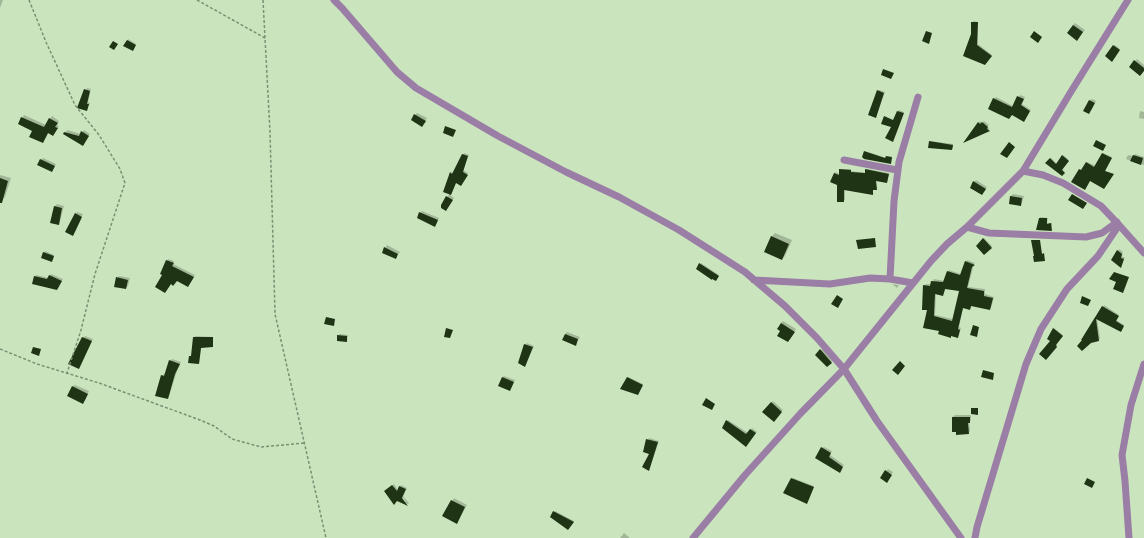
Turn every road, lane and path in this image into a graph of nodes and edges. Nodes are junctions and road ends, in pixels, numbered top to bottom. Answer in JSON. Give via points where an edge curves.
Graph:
{"nodes":[{"id":1,"x":29,"y":0,"type":"edge"},
{"id":2,"x":197,"y":0,"type":"edge"},
{"id":3,"x":263,"y":0,"type":"edge"},
{"id":4,"x":334,"y":0,"type":"edge"},
{"id":5,"x":1128,"y":0,"type":"edge"},
{"id":6,"x":265,"y":38,"type":"junction"},
{"id":7,"x":918,"y":97,"type":"dead end"},
{"id":8,"x":844,"y":160,"type":"dead end"},
{"id":9,"x":898,"y":170,"type":"junction"},
{"id":10,"x":1022,"y":171,"type":"junction"},
{"id":11,"x":1118,"y":224,"type":"junction"},
{"id":12,"x":967,"y":227,"type":"junction"},
{"id":13,"x":1144,"y":253,"type":"edge"},
{"id":14,"x":890,"y":279,"type":"junction"},
{"id":15,"x":754,"y":280,"type":"junction"},
{"id":16,"x":913,"y":283,"type":"junction"},
{"id":17,"x":0,"y":349,"type":"edge"},
{"id":18,"x":1144,"y":364,"type":"edge"},
{"id":19,"x":844,"y":369,"type":"junction"},
{"id":20,"x":67,"y":373,"type":"junction"},
{"id":21,"x":304,"y":443,"type":"junction"},
{"id":22,"x":326,"y":538,"type":"edge"},
{"id":23,"x":693,"y":538,"type":"edge"},
{"id":24,"x":961,"y":538,"type":"edge"},
{"id":25,"x":975,"y":538,"type":"edge"},
{"id":26,"x":1129,"y":538,"type":"edge"}],
"edges":[{"from":1,"to":20,"type":"path","via":[[75,105],[99,135],[120,169],[125,183],[95,274]]},
{"from":2,"to":6,"type":"path"},
{"from":3,"to":6,"type":"path"},
{"from":4,"to":15,"type":"street","via":[[397,72],[416,88],[505,140],[679,230]]},
{"from":5,"to":10,"type":"street"},
{"from":6,"to":21,"type":"path","via":[[275,314]]},
{"from":7,"to":9,"type":"street"},
{"from":8,"to":9,"type":"street"},
{"from":9,"to":14,"type":"street"},
{"from":10,"to":11,"type":"street","via":[[1043,175],[1063,183],[1101,206]]},
{"from":10,"to":12,"type":"street"},
{"from":11,"to":12,"type":"street","via":[[1102,233],[1086,237],[990,233]]},
{"from":11,"to":13,"type":"street"},
{"from":11,"to":25,"type":"street","via":[[1098,256],[1067,289],[1040,329],[1026,364]]},
{"from":12,"to":16,"type":"street","via":[[947,244]]},
{"from":14,"to":15,"type":"street","via":[[870,278],[830,284]]},
{"from":14,"to":16,"type":"street"},
{"from":15,"to":19,"type":"street","via":[[818,338]]},
{"from":16,"to":19,"type":"street"},
{"from":17,"to":20,"type":"path"},
{"from":18,"to":26,"type":"street","via":[[1131,405],[1122,455]]},
{"from":19,"to":23,"type":"street","via":[[775,442]]},
{"from":19,"to":24,"type":"street","via":[[877,421]]},
{"from":20,"to":21,"type":"path","via":[[200,420],[232,439],[261,447]]},
{"from":21,"to":22,"type":"path"}]}
